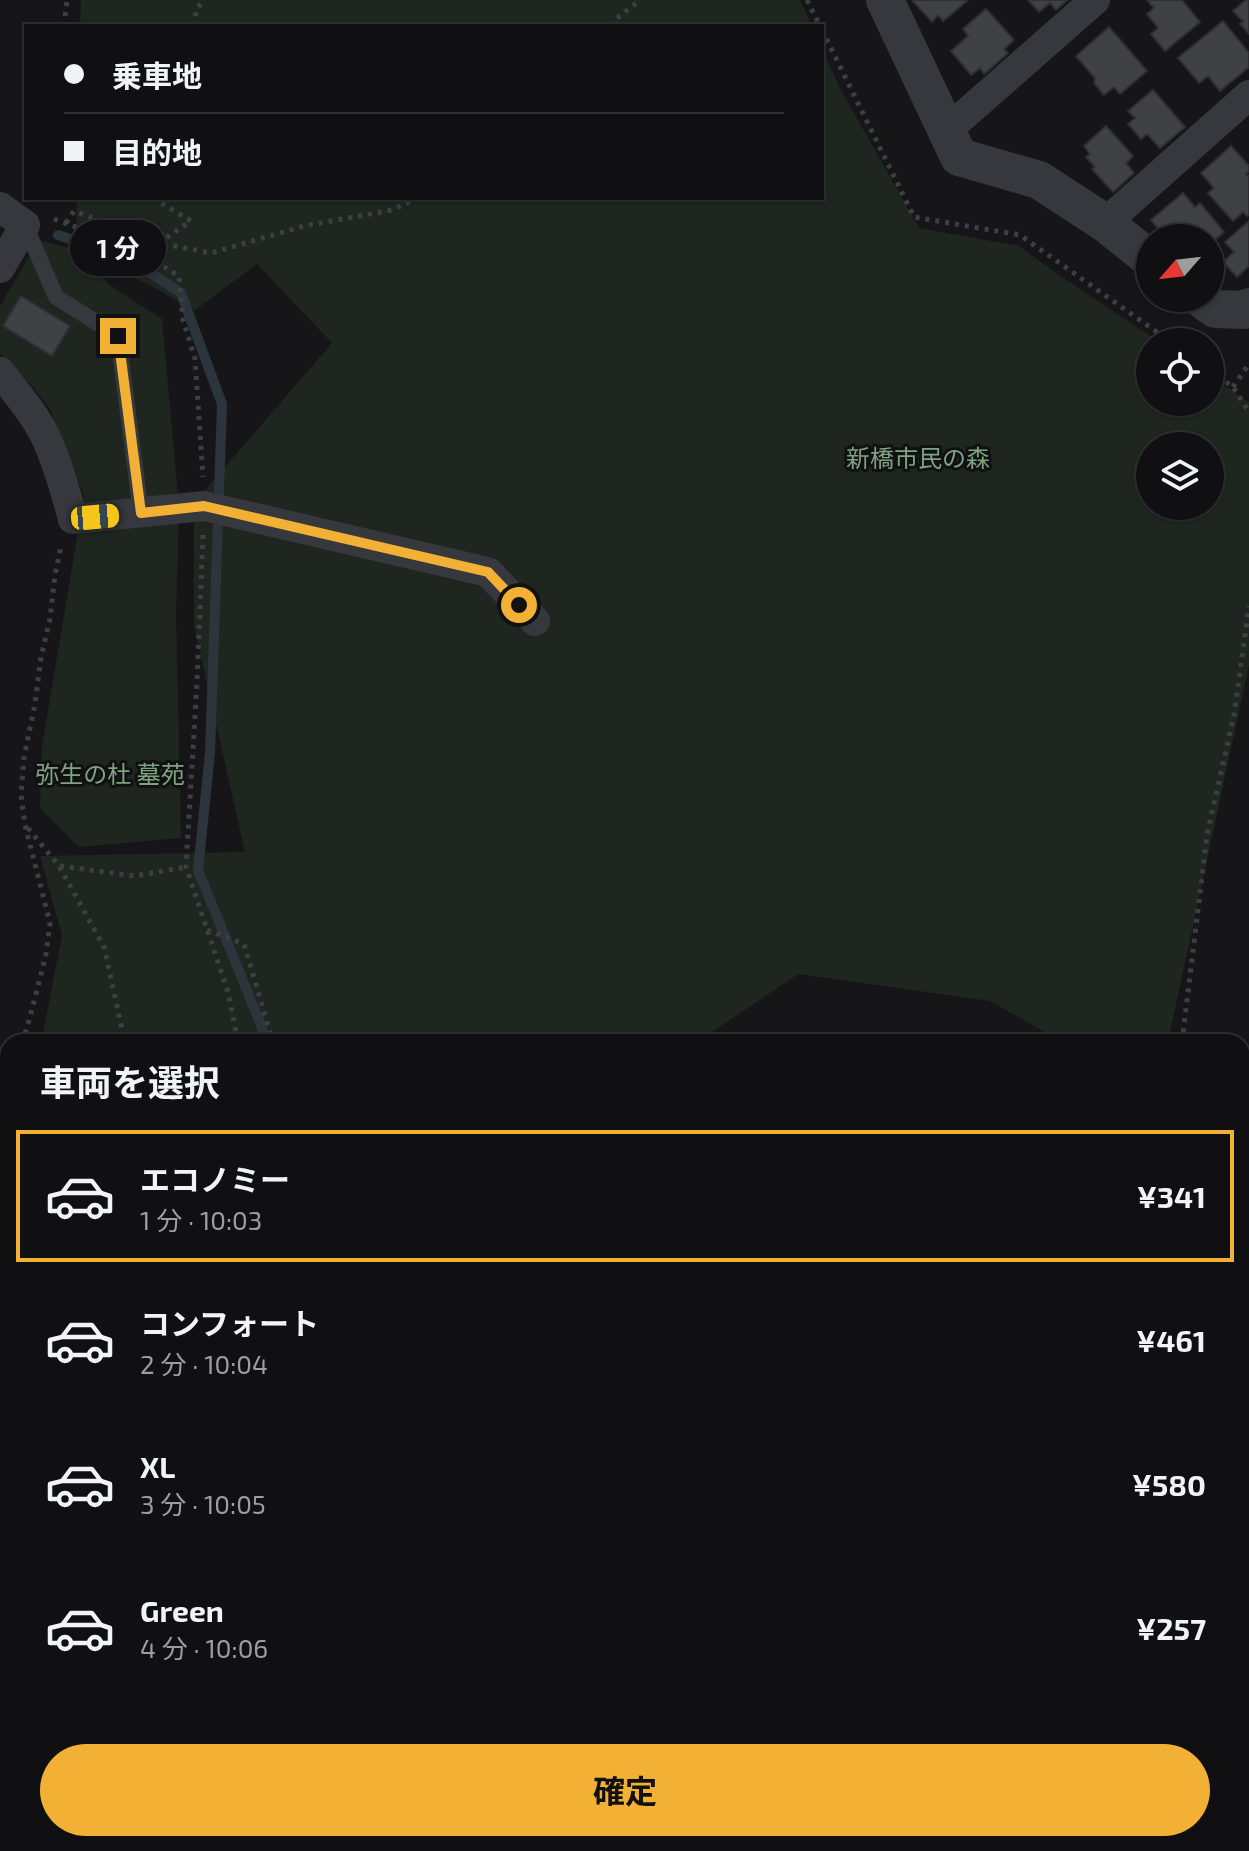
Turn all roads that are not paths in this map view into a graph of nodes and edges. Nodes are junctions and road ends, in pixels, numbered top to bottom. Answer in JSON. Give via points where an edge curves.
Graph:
{"nodes":[{"id":1,"x":885,"y":0,"type":"edge"},
{"id":2,"x":1095,"y":0,"type":"edge"},
{"id":3,"x":1249,"y":95,"type":"edge"},
{"id":4,"x":946,"y":131,"type":"junction"},
{"id":5,"x":0,"y":207,"type":"edge"},
{"id":6,"x":33,"y":220,"type":"junction"},
{"id":7,"x":1105,"y":223,"type":"junction"},
{"id":8,"x":1136,"y":248,"type":"edge"},
{"id":9,"x":0,"y":268,"type":"edge"},
{"id":10,"x":1249,"y":307,"type":"edge"},
{"id":11,"x":1224,"y":309,"type":"edge"},
{"id":12,"x":0,"y":372,"type":"edge"},
{"id":13,"x":141,"y":513,"type":"junction"},
{"id":14,"x":535,"y":621,"type":"dead end"}],
"edges":[{"from":1,"to":4,"type":"street"},
{"from":2,"to":4,"type":"street"},
{"from":3,"to":7,"type":"street"},
{"from":4,"to":7,"type":"street","via":[[959,157],[1039,180]]},
{"from":5,"to":6,"type":"street"},
{"from":6,"to":9,"type":"street"},
{"from":6,"to":13,"type":"lane","via":[[56,297],[118,336]]},
{"from":7,"to":8,"type":"street"},
{"from":10,"to":11,"type":"street"},
{"from":12,"to":13,"type":"street","via":[[47,439],[73,519]]},
{"from":13,"to":14,"type":"street","via":[[204,506],[488,572]]}]}
